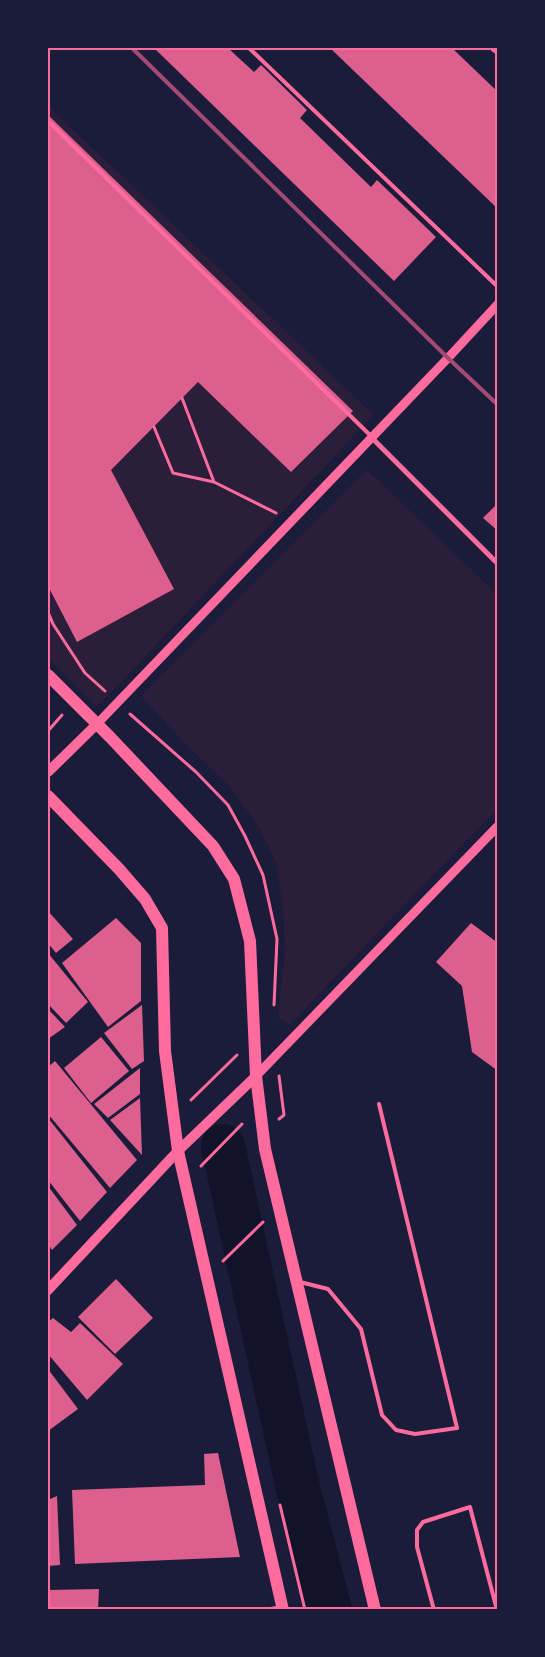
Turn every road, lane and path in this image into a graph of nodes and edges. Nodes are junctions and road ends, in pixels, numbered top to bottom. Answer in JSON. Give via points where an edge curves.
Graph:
{"nodes":[{"id":1,"x":249,"y":48,"type":"edge"},
{"id":2,"x":48,"y":121,"type":"edge"},
{"id":3,"x":498,"y":287,"type":"edge"},
{"id":4,"x":498,"y":304,"type":"edge"},
{"id":5,"x":182,"y":398,"type":"dead end"},
{"id":6,"x":154,"y":427,"type":"dead end"},
{"id":7,"x":372,"y":438,"type":"junction"},
{"id":8,"x":214,"y":482,"type":"junction"},
{"id":9,"x":292,"y":521,"type":"junction"},
{"id":10,"x":498,"y":564,"type":"edge"},
{"id":11,"x":48,"y":675,"type":"edge"},
{"id":12,"x":97,"y":724,"type":"junction"},
{"id":13,"x":48,"y":772,"type":"edge"},
{"id":14,"x":48,"y":796,"type":"edge"},
{"id":15,"x":498,"y":826,"type":"edge"},
{"id":16,"x":255,"y":1038,"type":"junction"},
{"id":17,"x":256,"y":1076,"type":"junction"},
{"id":18,"x":380,"y":1104,"type":"dead end"},
{"id":19,"x":260,"y":1106,"type":"junction"},
{"id":20,"x":174,"y":1116,"type":"junction"},
{"id":21,"x":178,"y":1151,"type":"junction"},
{"id":22,"x":184,"y":1183,"type":"junction"},
{"id":23,"x":266,"y":1220,"type":"dead end"},
{"id":24,"x":220,"y":1264,"type":"dead end"},
{"id":25,"x":297,"y":1281,"type":"junction"},
{"id":26,"x":48,"y":1290,"type":"edge"},
{"id":27,"x":282,"y":1608,"type":"edge"},
{"id":28,"x":266,"y":1610,"type":"edge"},
{"id":29,"x":375,"y":1610,"type":"edge"},
{"id":30,"x":434,"y":1610,"type":"edge"},
{"id":31,"x":497,"y":1610,"type":"edge"}],
"edges":[{"from":1,"to":3,"type":"lane"},
{"from":2,"to":7,"type":"lane"},
{"from":4,"to":7,"type":"street"},
{"from":5,"to":8,"type":"path"},
{"from":6,"to":8,"type":"path","via":[[173,473]]},
{"from":7,"to":9,"type":"street"},
{"from":7,"to":10,"type":"street"},
{"from":8,"to":9,"type":"path"},
{"from":9,"to":12,"type":"street"},
{"from":11,"to":12,"type":"main road"},
{"from":12,"to":13,"type":"main road"},
{"from":12,"to":16,"type":"main road","via":[[213,846],[234,879],[250,941]]},
{"from":14,"to":20,"type":"main road","via":[[146,899],[162,928],[165,1051]]},
{"from":15,"to":17,"type":"street"},
{"from":16,"to":17,"type":"main road"},
{"from":16,"to":20,"type":"path"},
{"from":17,"to":19,"type":"main road"},
{"from":17,"to":21,"type":"main road"},
{"from":18,"to":25,"type":"lane","via":[[457,1428],[415,1434],[396,1430],[382,1415],[361,1329],[328,1289]]},
{"from":19,"to":22,"type":"path"},
{"from":19,"to":25,"type":"main road","via":[[265,1149]]},
{"from":20,"to":21,"type":"main road"},
{"from":21,"to":22,"type":"main road"},
{"from":21,"to":26,"type":"main road"},
{"from":22,"to":27,"type":"main road"},
{"from":23,"to":24,"type":"path"},
{"from":25,"to":29,"type":"main road"},
{"from":27,"to":28,"type":"lane"},
{"from":30,"to":31,"type":"lane","via":[[417,1547],[417,1530],[423,1522],[470,1507]]}]}
